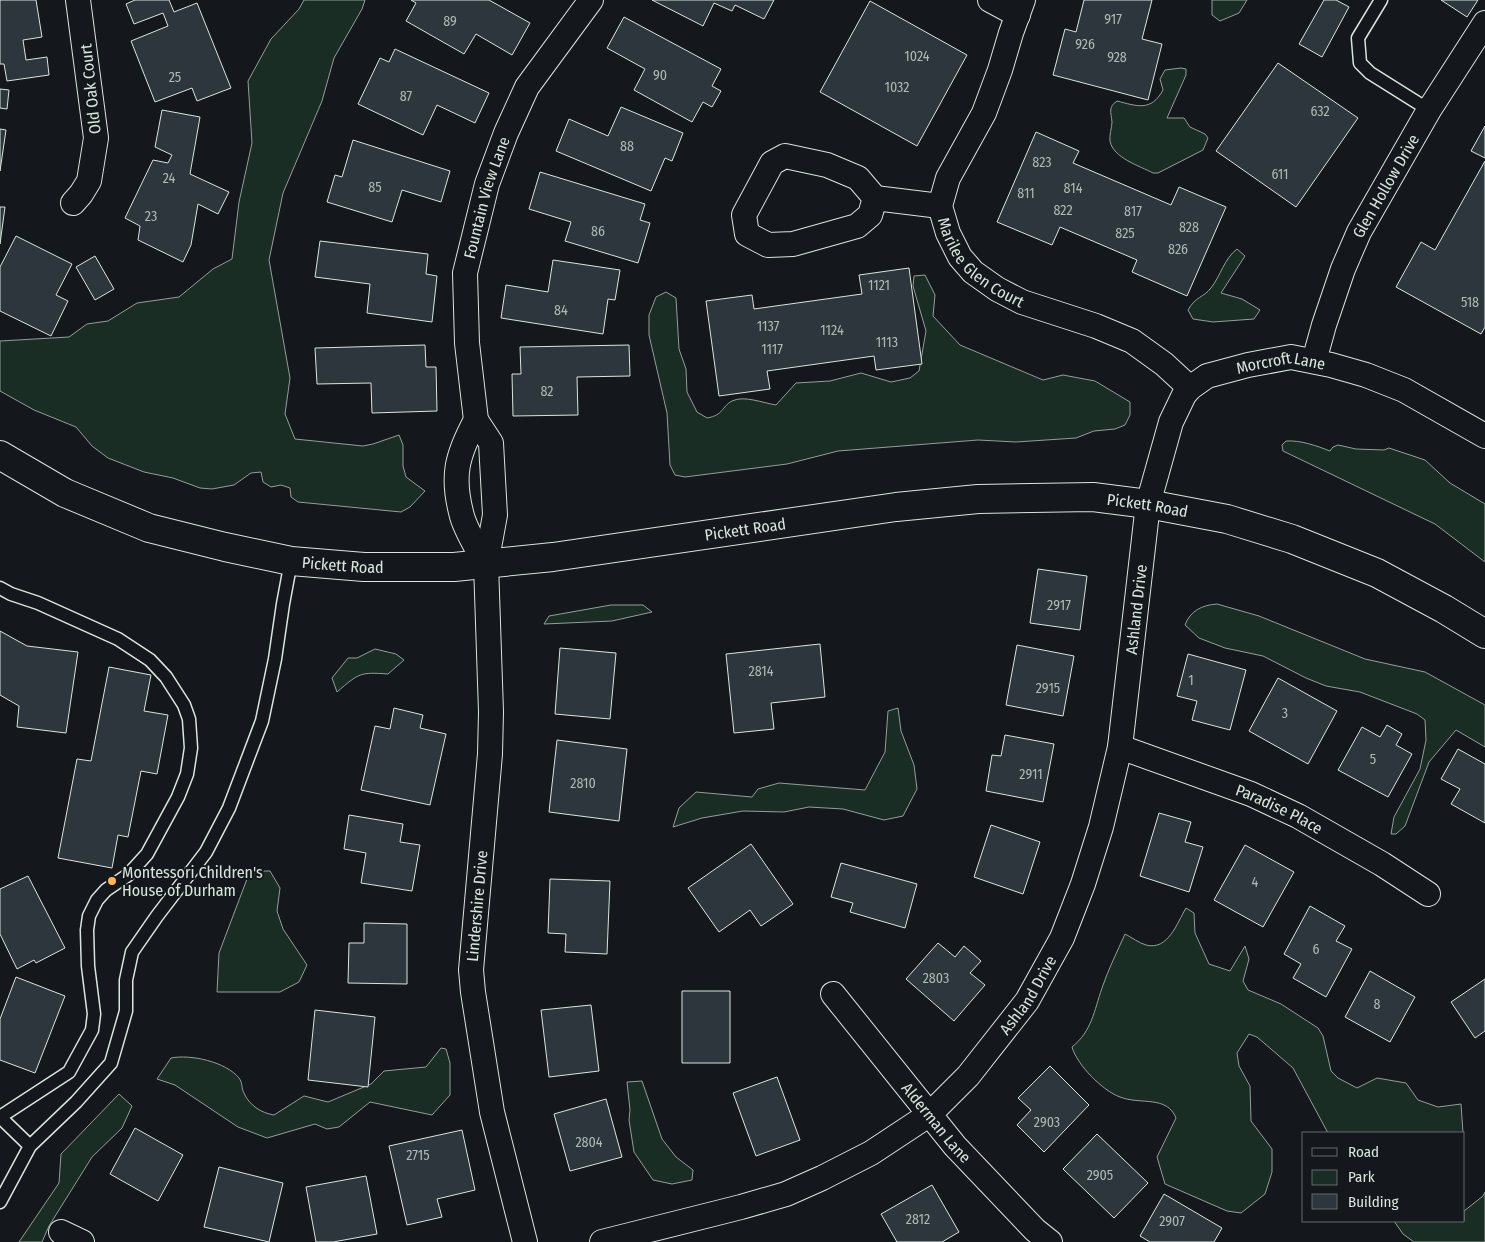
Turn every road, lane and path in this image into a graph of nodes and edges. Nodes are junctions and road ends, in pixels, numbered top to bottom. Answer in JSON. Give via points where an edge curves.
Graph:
{"nodes":[{"id":1,"x":78,"y":0,"type":"edge"},
{"id":2,"x":591,"y":0,"type":"edge"},
{"id":3,"x":990,"y":0,"type":"edge"},
{"id":4,"x":1381,"y":0,"type":"edge"},
{"id":5,"x":1020,"y":8,"type":"edge"},
{"id":6,"x":1485,"y":23,"type":"edge"},
{"id":7,"x":1429,"y":110,"type":"junction"},
{"id":8,"x":875,"y":198,"type":"junction"},
{"id":9,"x":72,"y":203,"type":"dead end"},
{"id":10,"x":940,"y":206,"type":"junction"},
{"id":11,"x":1314,"y":361,"type":"junction"},
{"id":12,"x":1190,"y":388,"type":"junction"},
{"id":13,"x":476,"y":420,"type":"junction"},
{"id":14,"x":1485,"y":436,"type":"edge"},
{"id":15,"x":0,"y":455,"type":"edge"},
{"id":16,"x":493,"y":473,"type":"junction"},
{"id":17,"x":455,"y":474,"type":"junction"},
{"id":18,"x":1148,"y":504,"type":"junction"},
{"id":19,"x":291,"y":561,"type":"junction"},
{"id":20,"x":486,"y":564,"type":"junction"},
{"id":21,"x":0,"y":588,"type":"edge"},
{"id":22,"x":1485,"y":634,"type":"edge"},
{"id":23,"x":1120,"y":747,"type":"junction"},
{"id":24,"x":1428,"y":894,"type":"dead end"},
{"id":25,"x":833,"y":994,"type":"dead end"},
{"id":26,"x":930,"y":1114,"type":"junction"},
{"id":27,"x":0,"y":1117,"type":"edge"},
{"id":28,"x":30,"y":1146,"type":"junction"},
{"id":29,"x":0,"y":1202,"type":"edge"},
{"id":30,"x":525,"y":1242,"type":"edge"},
{"id":31,"x":602,"y":1242,"type":"edge"},
{"id":32,"x":1050,"y":1242,"type":"edge"}],
"edges":[{"from":1,"to":9,"type":"street","name":"Old Oak Court","via":[[96,138],[89,181]]},
{"from":2,"to":13,"type":"street","name":"Fountain View Lane","via":[[527,87],[487,184],[465,273],[467,343]]},
{"from":3,"to":5,"type":"street","name":"Marilee Glen Court"},
{"from":4,"to":7,"type":"lane","via":[[1358,38],[1360,63],[1370,73]]},
{"from":5,"to":10,"type":"street","name":"Marilee Glen Court","via":[[984,113],[948,178]]},
{"from":6,"to":7,"type":"street","name":"Glen Hollow Drive"},
{"from":7,"to":11,"type":"street","name":"Glen Hollow Drive","via":[[1360,232],[1343,269]]},
{"from":8,"to":8,"type":"street","via":[[858,178],[827,165],[786,156],[772,163],[744,215],[747,234],[768,245],[793,244],[857,226],[870,215]]},
{"from":8,"to":10,"type":"street"},
{"from":10,"to":12,"type":"street","name":"Marilee Glen Court","via":[[960,257],[973,272],[997,290],[1132,341]]},
{"from":11,"to":12,"type":"street","name":"Morcroft Lane","via":[[1291,357],[1248,364],[1207,376]]},
{"from":11,"to":14,"type":"street","name":"Morcroft Lane","via":[[1366,375],[1404,390]]},
{"from":12,"to":18,"type":"street","name":"Morcroft Lane","via":[[1171,422]]},
{"from":13,"to":16,"type":"street","name":"Fountain View Lane","via":[[491,443]]},
{"from":13,"to":17,"type":"street","via":[[464,442]]},
{"from":15,"to":19,"type":"street","name":"Pickett Road","via":[[66,493],[149,528]]},
{"from":16,"to":17,"type":"street"},
{"from":16,"to":20,"type":"street","name":"Fountain View Lane","via":[[495,515]]},
{"from":17,"to":20,"type":"street","via":[[462,517]]},
{"from":18,"to":20,"type":"street","name":"Pickett Road","via":[[1093,497],[978,499],[896,507]]},
{"from":18,"to":22,"type":"street","name":"Pickett Road","via":[[1228,519],[1309,545],[1377,573]]},
{"from":18,"to":23,"type":"street","name":"Ashland Drive"},
{"from":19,"to":20,"type":"street","name":"Pickett Road","via":[[364,567]]},
{"from":19,"to":28,"type":"lane","via":[[262,721],[229,808],[206,852],[132,952],[126,980],[126,1011],[111,1063]]},
{"from":20,"to":30,"type":"street","name":"Lindershire Drive","via":[[490,754],[471,970],[492,1112]]},
{"from":21,"to":27,"type":"lane","via":[[118,639],[150,660],[184,705],[192,748],[178,797],[150,849],[128,875],[96,900],[89,916],[92,1030],[69,1072]]},
{"from":23,"to":24,"type":"street","name":"Paradise Place","via":[[1251,794],[1298,816]]},
{"from":23,"to":26,"type":"street","name":"Ashland Drive","via":[[1101,827],[1062,938],[1027,1001],[968,1076]]},
{"from":25,"to":26,"type":"street","name":"Alderman Lane"},
{"from":26,"to":31,"type":"street","name":"Ashland Drive","via":[[871,1153],[786,1194]]},
{"from":26,"to":32,"type":"street","name":"Alderman Lane","via":[[954,1146]]},
{"from":27,"to":28,"type":"lane"},
{"from":28,"to":29,"type":"lane"}]}
